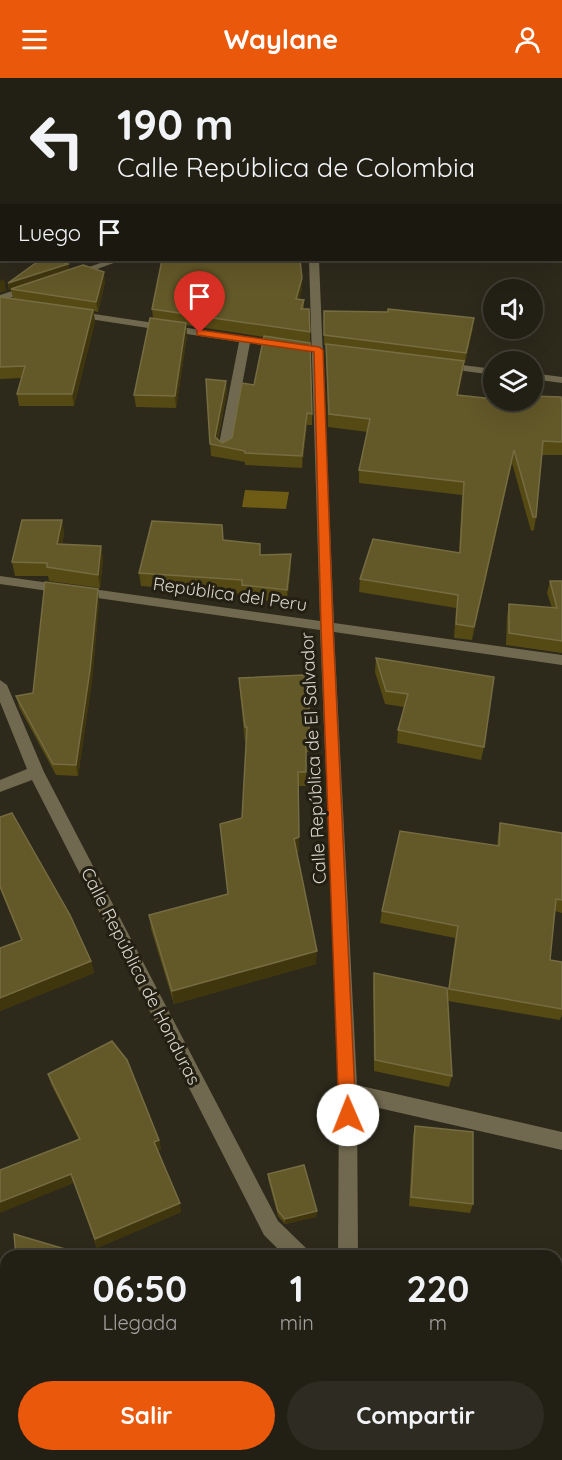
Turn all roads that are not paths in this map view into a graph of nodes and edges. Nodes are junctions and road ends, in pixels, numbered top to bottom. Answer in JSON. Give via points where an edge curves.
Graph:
{"nodes":[{"id":1,"x":114,"y":261,"type":"edge"},
{"id":2,"x":314,"y":261,"type":"edge"},
{"id":3,"x":64,"y":277,"type":"edge"},
{"id":4,"x":42,"y":284,"type":"edge"},
{"id":5,"x":0,"y":301,"type":"edge"},
{"id":6,"x":12,"y":305,"type":"edge"},
{"id":7,"x":58,"y":312,"type":"edge"},
{"id":8,"x":245,"y":340,"type":"junction"},
{"id":9,"x":314,"y":349,"type":"junction"},
{"id":10,"x":435,"y":364,"type":"edge"},
{"id":11,"x":483,"y":371,"type":"edge"},
{"id":12,"x":543,"y":377,"type":"edge"},
{"id":13,"x":562,"y":380,"type":"edge"},
{"id":14,"x":224,"y":449,"type":"edge"},
{"id":15,"x":0,"y":580,"type":"edge"},
{"id":16,"x":327,"y":626,"type":"junction"},
{"id":17,"x":562,"y":660,"type":"edge"},
{"id":18,"x":0,"y":685,"type":"edge"},
{"id":19,"x":36,"y":772,"type":"junction"},
{"id":20,"x":0,"y":786,"type":"edge"},
{"id":21,"x":348,"y":1092,"type":"junction"},
{"id":22,"x":562,"y":1141,"type":"edge"},
{"id":23,"x":294,"y":1250,"type":"edge"},
{"id":24,"x":348,"y":1250,"type":"edge"}],
"edges":[{"from":1,"to":3,"type":"street"},
{"from":2,"to":9,"type":"street","name":"Calle República de El Salvador"},
{"from":4,"to":5,"type":"street"},
{"from":5,"to":6,"type":"street"},
{"from":7,"to":8,"type":"street"},
{"from":8,"to":9,"type":"street"},
{"from":8,"to":14,"type":"street"},
{"from":9,"to":16,"type":"street","name":"Calle República de El Salvador"},
{"from":10,"to":11,"type":"street"},
{"from":12,"to":13,"type":"street"},
{"from":15,"to":16,"type":"street","name":"República del Peru"},
{"from":16,"to":17,"type":"street","name":"República del Peru"},
{"from":16,"to":21,"type":"street","name":"Calle República de El Salvador"},
{"from":18,"to":19,"type":"street","name":"Calle República de Honduras"},
{"from":19,"to":20,"type":"street"},
{"from":19,"to":23,"type":"street","name":"Calle República de Honduras","via":[[271,1228]]},
{"from":21,"to":22,"type":"street"},
{"from":21,"to":24,"type":"street","name":"Calle República de El Salvador"}]}
